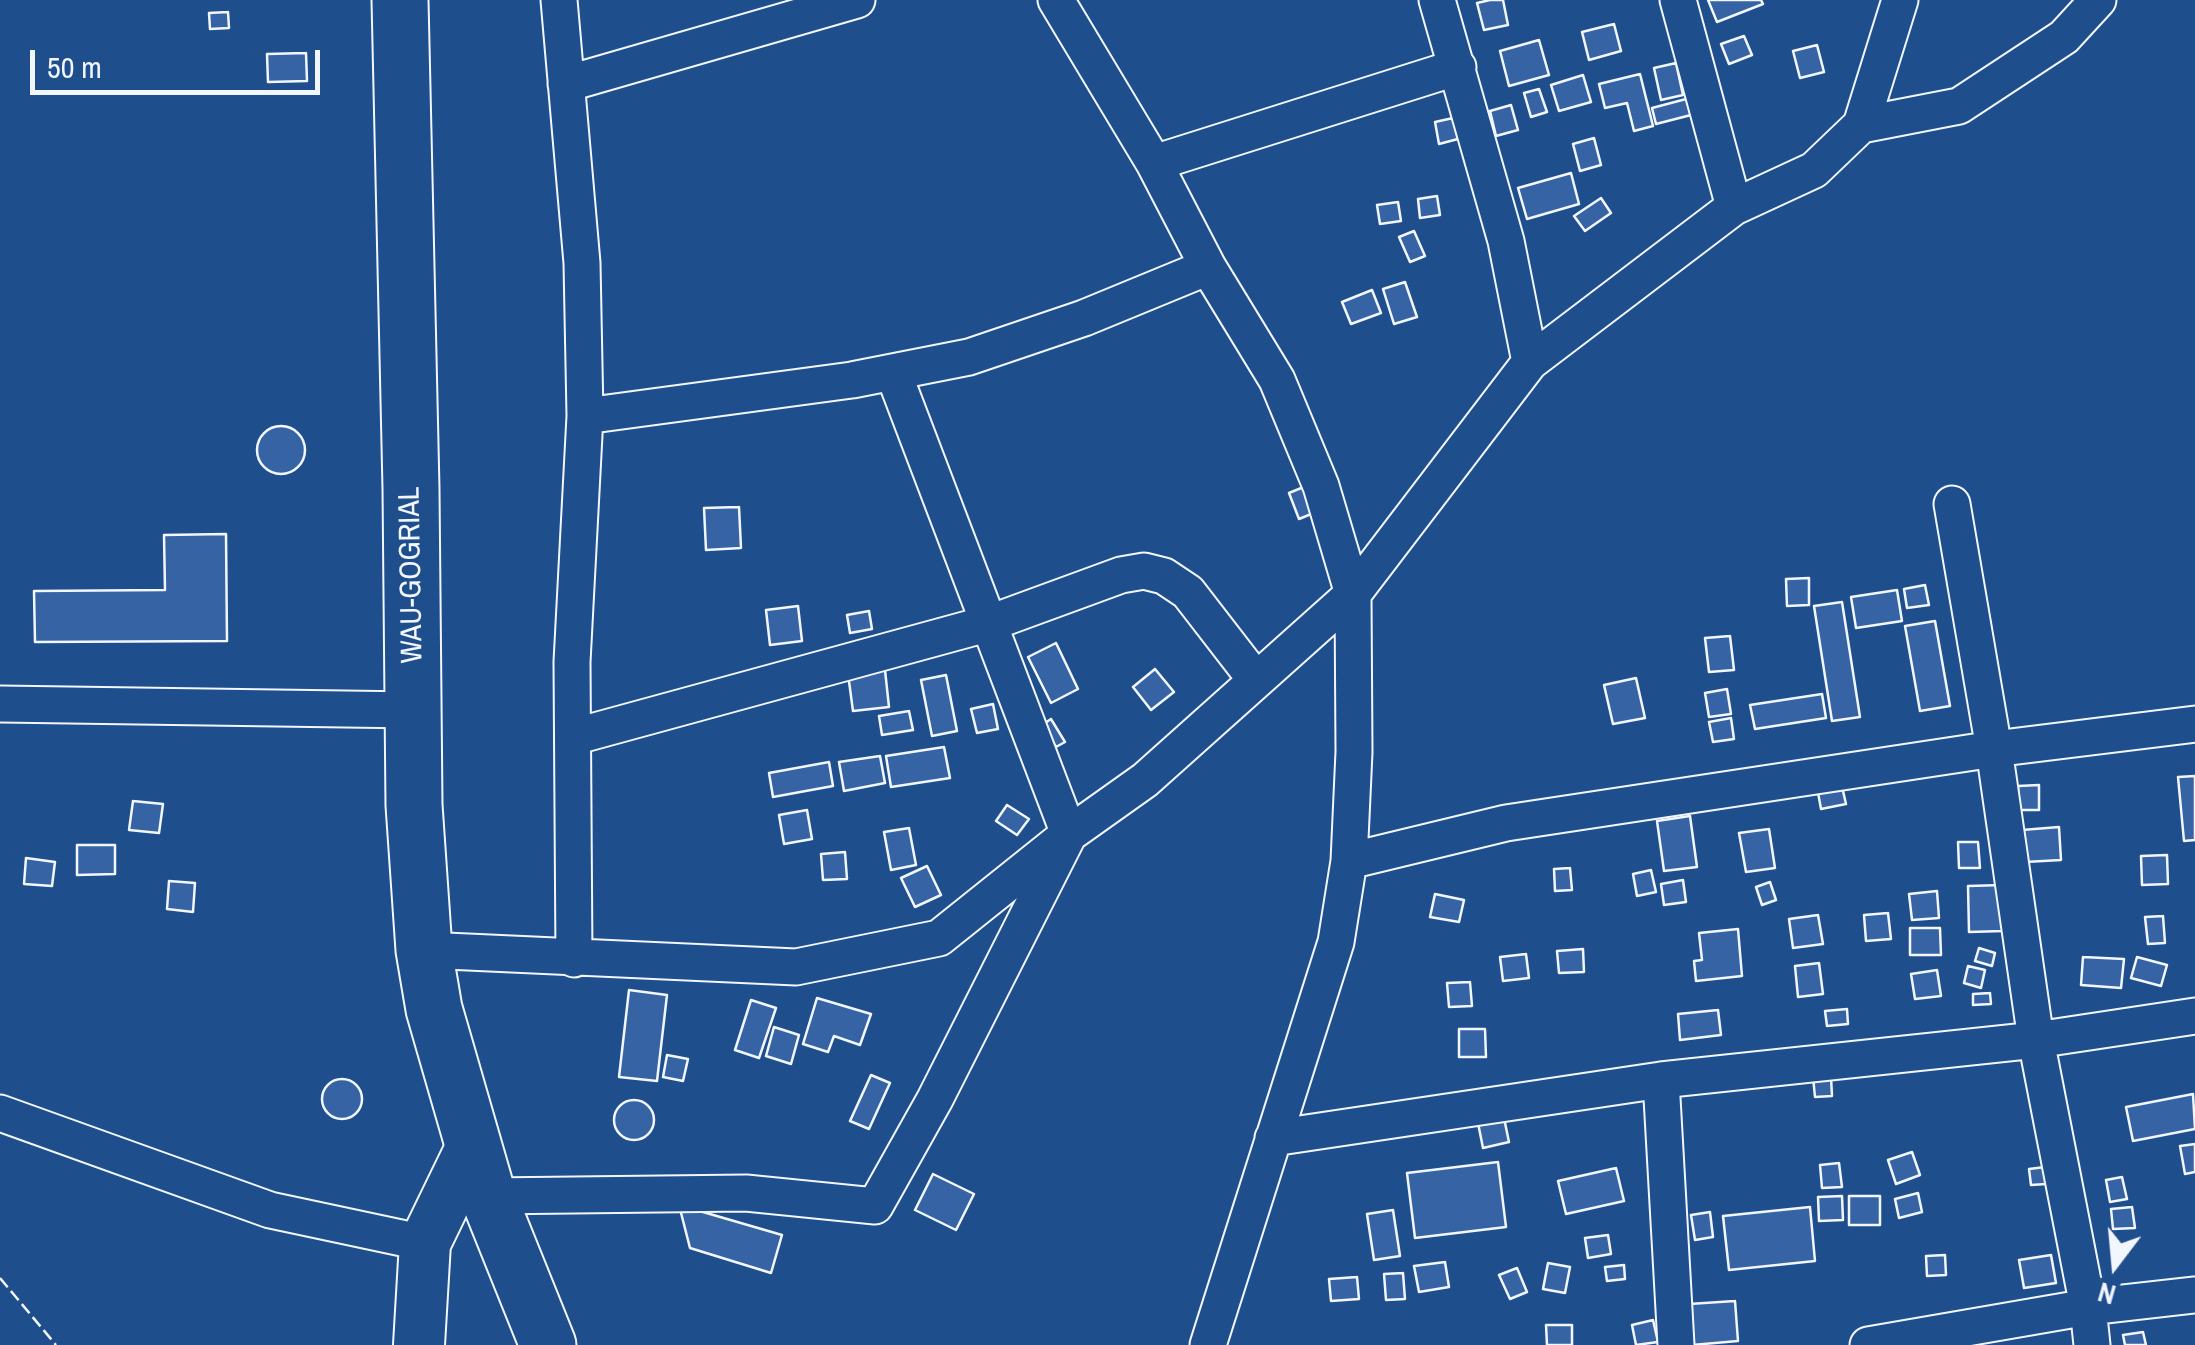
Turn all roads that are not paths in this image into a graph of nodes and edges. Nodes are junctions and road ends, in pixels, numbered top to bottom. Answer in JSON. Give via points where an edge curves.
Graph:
{"nodes":[{"id":1,"x":400,"y":0,"type":"edge"},
{"id":2,"x":559,"y":0,"type":"edge"},
{"id":3,"x":857,"y":0,"type":"edge"},
{"id":4,"x":1056,"y":0,"type":"edge"},
{"id":5,"x":1437,"y":0,"type":"edge"},
{"id":6,"x":1678,"y":0,"type":"edge"},
{"id":7,"x":1900,"y":0,"type":"edge"},
{"id":8,"x":2098,"y":0,"type":"edge"},
{"id":9,"x":1458,"y":68,"type":"junction"},
{"id":10,"x":566,"y":84,"type":"junction"},
{"id":11,"x":1860,"y":125,"type":"junction"},
{"id":12,"x":1154,"y":164,"type":"junction"},
{"id":13,"x":1734,"y":207,"type":"junction"},
{"id":14,"x":1208,"y":267,"type":"junction"},
{"id":15,"x":1530,"y":362,"type":"junction"},
{"id":16,"x":893,"y":372,"type":"junction"},
{"id":17,"x":586,"y":416,"type":"junction"},
{"id":18,"x":1952,"y":504,"type":"dead end"},
{"id":19,"x":1353,"y":594,"type":"junction"},
{"id":20,"x":990,"y":623,"type":"junction"},
{"id":21,"x":1256,"y":680,"type":"junction"},
{"id":22,"x":0,"y":704,"type":"edge"},
{"id":23,"x":414,"y":710,"type":"junction"},
{"id":24,"x":2195,"y":724,"type":"edge"},
{"id":25,"x":572,"y":737,"type":"junction"},
{"id":26,"x":1994,"y":749,"type":"junction"},
{"id":27,"x":1069,"y":834,"type":"junction"},
{"id":28,"x":1349,"y":861,"type":"junction"},
{"id":29,"x":424,"y":950,"type":"junction"},
{"id":30,"x":574,"y":959,"type":"junction"},
{"id":31,"x":2195,"y":1016,"type":"edge"},
{"id":32,"x":2036,"y":1040,"type":"junction"},
{"id":33,"x":1662,"y":1080,"type":"junction"},
{"id":34,"x":0,"y":1114,"type":"edge"},
{"id":35,"x":1273,"y":1138,"type":"junction"},
{"id":36,"x":473,"y":1144,"type":"junction"},
{"id":37,"x":488,"y":1196,"type":"junction"},
{"id":38,"x":425,"y":1244,"type":"junction"},
{"id":39,"x":2195,"y":1295,"type":"edge"},
{"id":40,"x":2088,"y":1307,"type":"junction"},
{"id":41,"x":419,"y":1345,"type":"edge"},
{"id":42,"x":548,"y":1345,"type":"edge"},
{"id":43,"x":1208,"y":1345,"type":"edge"},
{"id":44,"x":1676,"y":1345,"type":"edge"},
{"id":45,"x":1868,"y":1345,"type":"edge"},
{"id":46,"x":2092,"y":1345,"type":"edge"}],
"edges":[{"from":1,"to":23,"type":"main road","name":"WAU-GOGRIAL"},
{"from":2,"to":10,"type":"street"},
{"from":3,"to":10,"type":"street"},
{"from":4,"to":12,"type":"street"},
{"from":5,"to":9,"type":"street"},
{"from":6,"to":13,"type":"street"},
{"from":7,"to":11,"type":"street"},
{"from":8,"to":11,"type":"street","via":[[2064,36],[1960,106]]},
{"from":9,"to":12,"type":"street"},
{"from":9,"to":15,"type":"street","via":[[1506,241]]},
{"from":10,"to":17,"type":"street","via":[[582,263]]},
{"from":11,"to":13,"type":"street","via":[[1814,170]]},
{"from":12,"to":14,"type":"street"},
{"from":13,"to":15,"type":"street"},
{"from":14,"to":16,"type":"street","via":[[969,357]]},
{"from":14,"to":19,"type":"street","via":[[1276,380],[1322,486]]},
{"from":15,"to":19,"type":"street"},
{"from":16,"to":17,"type":"street"},
{"from":16,"to":20,"type":"street"},
{"from":17,"to":25,"type":"street"},
{"from":18,"to":26,"type":"street"},
{"from":19,"to":21,"type":"street"},
{"from":19,"to":28,"type":"street"},
{"from":20,"to":21,"type":"street","via":[[1144,570],[1188,592]]},
{"from":20,"to":25,"type":"street"},
{"from":20,"to":27,"type":"street"},
{"from":21,"to":27,"type":"street","via":[[1145,780]]},
{"from":22,"to":23,"type":"street"},
{"from":23,"to":29,"type":"main road","name":"WAU-GOGRIAL"},
{"from":24,"to":26,"type":"street"},
{"from":25,"to":30,"type":"street"},
{"from":26,"to":28,"type":"street","via":[[1506,822]]},
{"from":26,"to":32,"type":"street"},
{"from":27,"to":30,"type":"street","via":[[939,938],[796,966]]},
{"from":27,"to":37,"type":"street","via":[[875,1206],[746,1193]]},
{"from":28,"to":35,"type":"street","via":[[1336,942]]},
{"from":29,"to":30,"type":"street"},
{"from":29,"to":36,"type":"main road","name":"WAU-GOGRIAL"},
{"from":31,"to":32,"type":"street"},
{"from":32,"to":33,"type":"street"},
{"from":32,"to":40,"type":"street"},
{"from":33,"to":35,"type":"street"},
{"from":33,"to":44,"type":"street"},
{"from":34,"to":38,"type":"street","via":[[270,1210]]},
{"from":35,"to":43,"type":"street"},
{"from":36,"to":37,"type":"main road","name":"WAU-GOGRIAL"},
{"from":36,"to":38,"type":"street"},
{"from":37,"to":42,"type":"main road","name":"WAU-GOGRIAL"},
{"from":38,"to":41,"type":"street"},
{"from":39,"to":40,"type":"street"},
{"from":40,"to":45,"type":"street"},
{"from":40,"to":46,"type":"street"}]}
